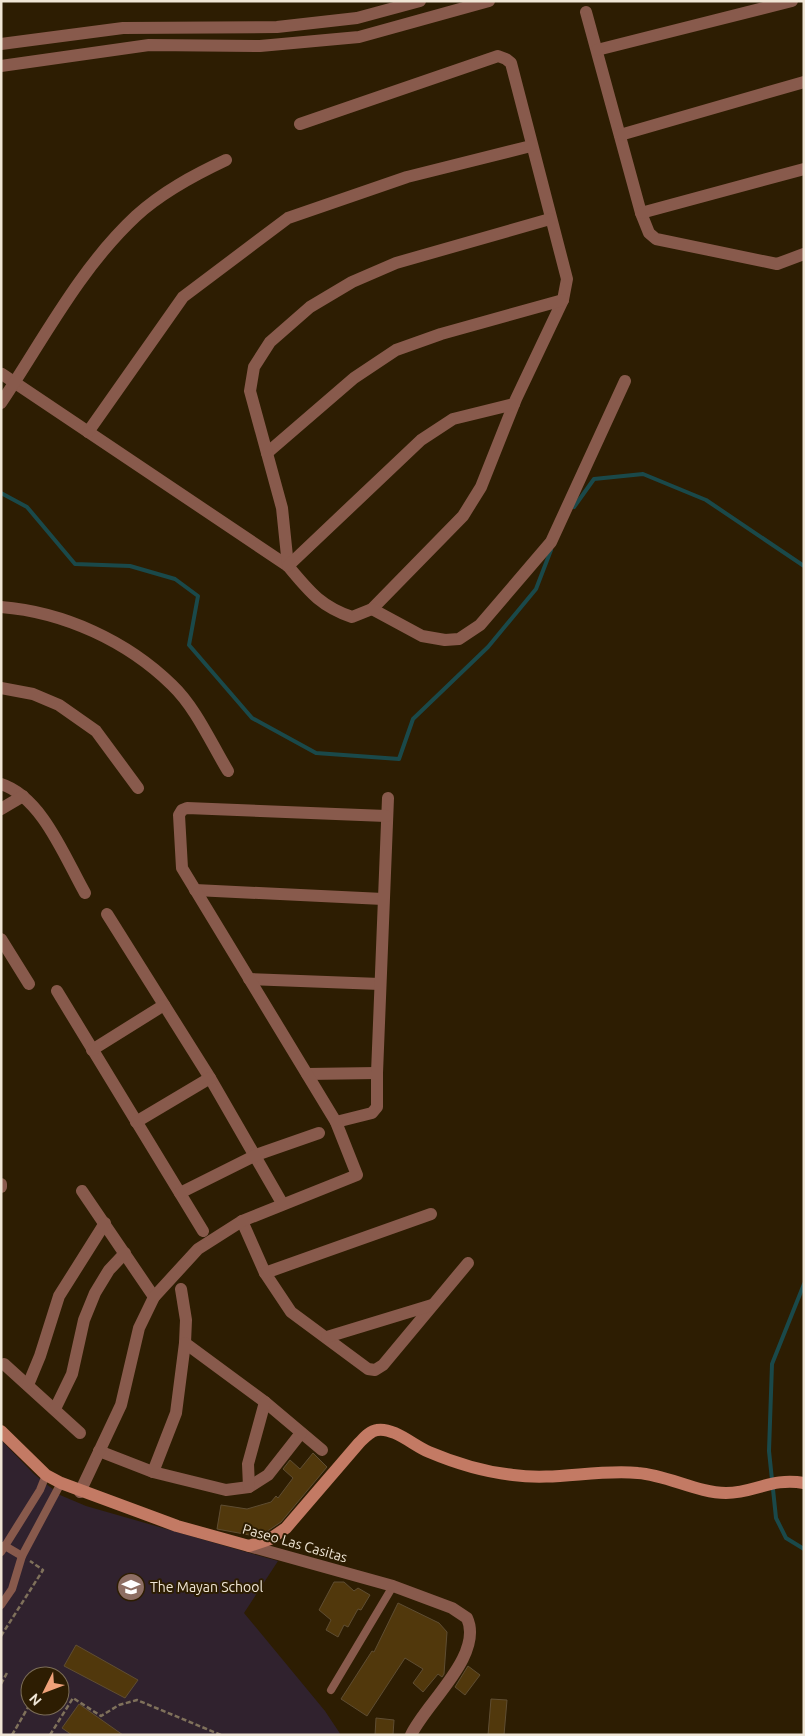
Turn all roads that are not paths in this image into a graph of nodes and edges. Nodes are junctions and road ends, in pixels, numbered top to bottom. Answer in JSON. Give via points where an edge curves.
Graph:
{"nodes":[{"id":1,"x":420,"y":1,"type":"edge"},
{"id":2,"x":489,"y":1,"type":"edge"},
{"id":3,"x":792,"y":1,"type":"edge"},
{"id":4,"x":586,"y":12,"type":"dead end"},
{"id":5,"x":1,"y":44,"type":"edge"},
{"id":6,"x":596,"y":50,"type":"junction"},
{"id":7,"x":1,"y":66,"type":"edge"},
{"id":8,"x":804,"y":82,"type":"edge"},
{"id":9,"x":300,"y":124,"type":"dead end"},
{"id":10,"x":620,"y":135,"type":"junction"},
{"id":11,"x":531,"y":146,"type":"junction"},
{"id":12,"x":226,"y":160,"type":"dead end"},
{"id":13,"x":804,"y":169,"type":"edge"},
{"id":14,"x":641,"y":213,"type":"junction"},
{"id":15,"x":550,"y":219,"type":"junction"},
{"id":16,"x":804,"y":254,"type":"edge"},
{"id":17,"x":564,"y":300,"type":"junction"},
{"id":18,"x":2,"y":374,"type":"edge"},
{"id":19,"x":625,"y":381,"type":"dead end"},
{"id":20,"x":15,"y":382,"type":"junction"},
{"id":21,"x":1,"y":404,"type":"edge"},
{"id":22,"x":514,"y":404,"type":"junction"},
{"id":23,"x":88,"y":432,"type":"junction"},
{"id":24,"x":267,"y":453,"type":"junction"},
{"id":25,"x":288,"y":566,"type":"junction"},
{"id":26,"x":1,"y":607,"type":"edge"},
{"id":27,"x":372,"y":609,"type":"junction"},
{"id":28,"x":1,"y":688,"type":"edge"},
{"id":29,"x":228,"y":771,"type":"dead end"},
{"id":30,"x":1,"y":784,"type":"edge"},
{"id":31,"x":138,"y":788,"type":"dead end"},
{"id":32,"x":23,"y":796,"type":"junction"},
{"id":33,"x":388,"y":798,"type":"dead end"},
{"id":34,"x":1,"y":810,"type":"edge"},
{"id":35,"x":386,"y":816,"type":"junction"},
{"id":36,"x":195,"y":890,"type":"junction"},
{"id":37,"x":85,"y":893,"type":"dead end"},
{"id":38,"x":383,"y":899,"type":"junction"},
{"id":39,"x":107,"y":914,"type":"dead end"},
{"id":40,"x":1,"y":939,"type":"edge"},
{"id":41,"x":249,"y":979,"type":"junction"},
{"id":42,"x":29,"y":984,"type":"dead end"},
{"id":43,"x":380,"y":984,"type":"junction"},
{"id":44,"x":57,"y":991,"type":"dead end"},
{"id":45,"x":164,"y":1005,"type":"junction"},
{"id":46,"x":92,"y":1050,"type":"junction"},
{"id":47,"x":377,"y":1073,"type":"junction"},
{"id":48,"x":306,"y":1074,"type":"junction"},
{"id":49,"x":210,"y":1078,"type":"junction"},
{"id":50,"x":136,"y":1122,"type":"junction"},
{"id":51,"x":336,"y":1122,"type":"junction"},
{"id":52,"x":319,"y":1133,"type":"dead end"},
{"id":53,"x":256,"y":1155,"type":"junction"},
{"id":54,"x":82,"y":1192,"type":"dead end"},
{"id":55,"x":180,"y":1193,"type":"junction"},
{"id":56,"x":282,"y":1203,"type":"junction"},
{"id":57,"x":431,"y":1214,"type":"dead end"},
{"id":58,"x":242,"y":1221,"type":"junction"},
{"id":59,"x":105,"y":1223,"type":"junction"},
{"id":60,"x":203,"y":1231,"type":"dead end"},
{"id":61,"x":125,"y":1253,"type":"junction"},
{"id":62,"x":468,"y":1263,"type":"dead end"},
{"id":63,"x":265,"y":1274,"type":"junction"},
{"id":64,"x":181,"y":1288,"type":"dead end"},
{"id":65,"x":154,"y":1297,"type":"junction"},
{"id":66,"x":433,"y":1304,"type":"junction"},
{"id":67,"x":327,"y":1337,"type":"junction"},
{"id":68,"x":186,"y":1343,"type":"junction"},
{"id":69,"x":4,"y":1364,"type":"dead end"},
{"id":70,"x":28,"y":1385,"type":"junction"},
{"id":71,"x":265,"y":1402,"type":"junction"},
{"id":72,"x":54,"y":1409,"type":"junction"},
{"id":73,"x":1,"y":1431,"type":"edge"},
{"id":74,"x":80,"y":1433,"type":"dead end"},
{"id":75,"x":301,"y":1433,"type":"junction"},
{"id":76,"x":322,"y":1450,"type":"dead end"},
{"id":77,"x":99,"y":1451,"type":"junction"},
{"id":78,"x":153,"y":1472,"type":"junction"},
{"id":79,"x":46,"y":1475,"type":"junction"},
{"id":80,"x":61,"y":1483,"type":"junction"},
{"id":81,"x":804,"y":1483,"type":"edge"},
{"id":82,"x":249,"y":1486,"type":"junction"},
{"id":83,"x":80,"y":1492,"type":"junction"},
{"id":84,"x":249,"y":1546,"type":"junction"},
{"id":85,"x":3,"y":1548,"type":"edge"},
{"id":86,"x":22,"y":1556,"type":"junction"},
{"id":87,"x":393,"y":1586,"type":"junction"},
{"id":88,"x":1,"y":1605,"type":"edge"},
{"id":89,"x":331,"y":1690,"type":"dead end"},
{"id":90,"x":411,"y":1735,"type":"edge"}],
"edges":[{"from":1,"to":5,"type":"street","via":[[357,18],[277,27],[124,28]]},
{"from":2,"to":7,"type":"street","via":[[359,37],[260,46],[149,45]]},
{"from":3,"to":6,"type":"street"},
{"from":4,"to":6,"type":"street"},
{"from":6,"to":10,"type":"street"},
{"from":8,"to":10,"type":"street"},
{"from":9,"to":11,"type":"street","via":[[498,56],[511,63]]},
{"from":10,"to":14,"type":"street"},
{"from":11,"to":15,"type":"street"},
{"from":11,"to":23,"type":"street","via":[[407,177],[288,218],[183,298]]},
{"from":12,"to":20,"type":"street","via":[[183,181],[136,216],[92,264]]},
{"from":13,"to":14,"type":"street"},
{"from":14,"to":16,"type":"street","via":[[649,233],[656,239],[777,264]]},
{"from":15,"to":17,"type":"street","via":[[567,280]]},
{"from":15,"to":24,"type":"street","via":[[396,262],[352,282],[310,307],[270,342],[254,367],[250,391]]},
{"from":17,"to":22,"type":"street"},
{"from":17,"to":24,"type":"street","via":[[396,350],[354,378]]},
{"from":18,"to":20,"type":"street"},
{"from":19,"to":27,"type":"street","via":[[551,542],[480,625],[460,639],[445,640],[422,636]]},
{"from":20,"to":21,"type":"street"},
{"from":20,"to":23,"type":"street"},
{"from":22,"to":25,"type":"street","via":[[453,418],[421,440]]},
{"from":22,"to":27,"type":"street","via":[[481,487],[463,516]]},
{"from":23,"to":25,"type":"street"},
{"from":24,"to":25,"type":"street","via":[[282,508]]},
{"from":25,"to":27,"type":"street","via":[[310,592],[331,609],[352,617]]},
{"from":26,"to":29,"type":"street","via":[[58,618],[107,637],[131,651],[172,685],[189,706]]},
{"from":28,"to":31,"type":"street","via":[[33,694],[59,705],[96,731]]},
{"from":30,"to":32,"type":"street"},
{"from":32,"to":34,"type":"street"},
{"from":32,"to":37,"type":"street","via":[[38,811]]},
{"from":33,"to":35,"type":"street"},
{"from":35,"to":36,"type":"street","via":[[187,808],[179,815],[182,868]]},
{"from":35,"to":38,"type":"street"},
{"from":36,"to":38,"type":"street"},
{"from":36,"to":41,"type":"street"},
{"from":38,"to":43,"type":"street"},
{"from":39,"to":45,"type":"street"},
{"from":40,"to":42,"type":"street"},
{"from":41,"to":43,"type":"street"},
{"from":41,"to":48,"type":"street"},
{"from":43,"to":47,"type":"street"},
{"from":44,"to":46,"type":"street"},
{"from":45,"to":46,"type":"street"},
{"from":45,"to":49,"type":"street"},
{"from":46,"to":50,"type":"street"},
{"from":47,"to":48,"type":"street"},
{"from":47,"to":51,"type":"street","via":[[375,1110]]},
{"from":48,"to":51,"type":"street"},
{"from":49,"to":50,"type":"street"},
{"from":49,"to":53,"type":"street"},
{"from":50,"to":55,"type":"street"},
{"from":51,"to":56,"type":"street","via":[[356,1177]]},
{"from":52,"to":53,"type":"street"},
{"from":53,"to":55,"type":"street"},
{"from":53,"to":56,"type":"street"},
{"from":54,"to":59,"type":"street"},
{"from":55,"to":60,"type":"street"},
{"from":56,"to":58,"type":"street"},
{"from":57,"to":63,"type":"street"},
{"from":58,"to":63,"type":"street"},
{"from":58,"to":65,"type":"street","via":[[198,1249]]},
{"from":59,"to":61,"type":"street"},
{"from":59,"to":70,"type":"street","via":[[59,1296]]},
{"from":61,"to":65,"type":"street"},
{"from":61,"to":72,"type":"street","via":[[109,1270],[95,1293],[84,1320],[72,1374]]},
{"from":62,"to":66,"type":"street"},
{"from":63,"to":67,"type":"street","via":[[291,1312]]},
{"from":64,"to":68,"type":"street"},
{"from":65,"to":77,"type":"street","via":[[139,1328],[121,1405]]},
{"from":66,"to":67,"type":"street"},
{"from":66,"to":67,"type":"street","via":[[383,1365],[375,1370],[368,1369]]},
{"from":68,"to":71,"type":"street"},
{"from":68,"to":78,"type":"street","via":[[176,1414]]},
{"from":69,"to":70,"type":"street"},
{"from":70,"to":72,"type":"street"},
{"from":71,"to":75,"type":"street"},
{"from":71,"to":82,"type":"street","via":[[248,1464]]},
{"from":72,"to":74,"type":"street"},
{"from":73,"to":79,"type":"street","name":"Paseo Las Casitas"},
{"from":75,"to":76,"type":"street"},
{"from":75,"to":82,"type":"street","via":[[268,1475]]},
{"from":77,"to":78,"type":"street"},
{"from":77,"to":83,"type":"street"},
{"from":78,"to":82,"type":"street","via":[[226,1490]]},
{"from":79,"to":80,"type":"street","name":"Paseo Las Casitas"},
{"from":79,"to":85,"type":"lane"},
{"from":80,"to":83,"type":"street","name":"Paseo Las Casitas"},
{"from":80,"to":86,"type":"lane"},
{"from":81,"to":84,"type":"street","via":[[783,1480],[725,1493],[637,1472],[551,1478],[512,1475],[462,1464],[387,1431],[377,1430],[359,1443],[286,1528],[270,1540]]},
{"from":83,"to":84,"type":"street","name":"Paseo Las Casitas","via":[[177,1526]]},
{"from":84,"to":87,"type":"street","name":"Paseo Las Casitas"},
{"from":85,"to":86,"type":"lane"},
{"from":86,"to":88,"type":"lane","via":[[12,1590]]},
{"from":87,"to":89,"type":"lane"},
{"from":87,"to":90,"type":"street","name":"Paseo Las Casitas","via":[[452,1608],[467,1618],[470,1628],[465,1656]]}]}
